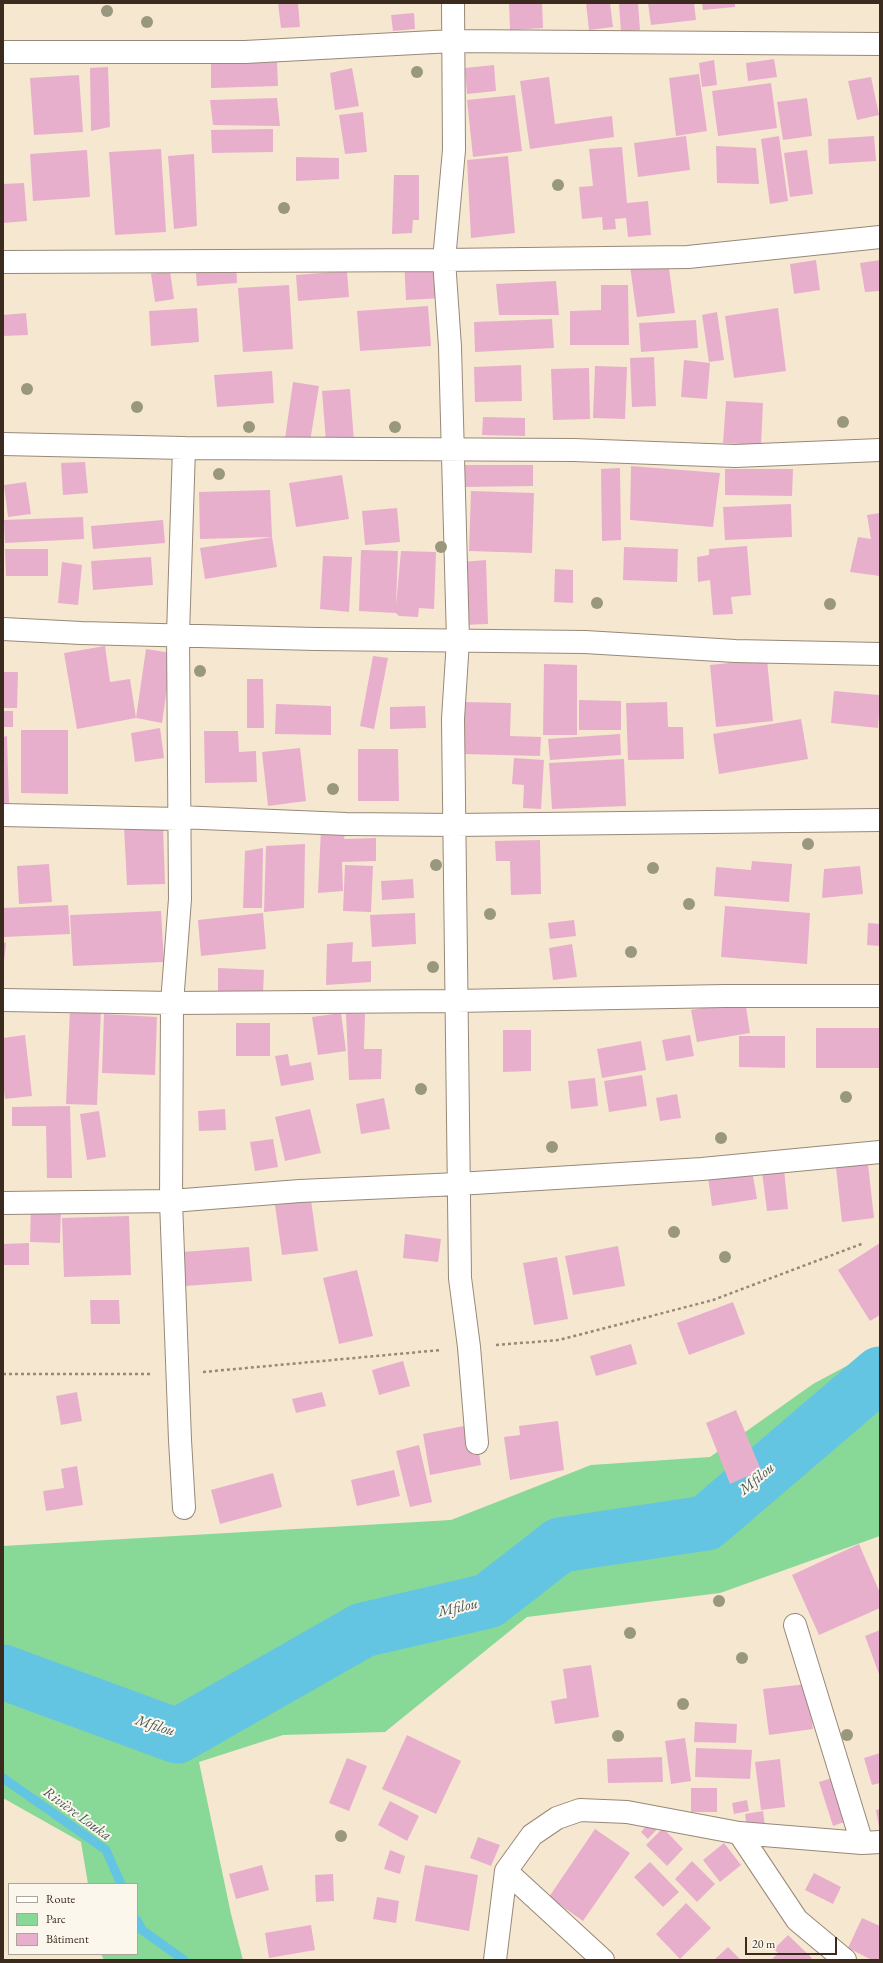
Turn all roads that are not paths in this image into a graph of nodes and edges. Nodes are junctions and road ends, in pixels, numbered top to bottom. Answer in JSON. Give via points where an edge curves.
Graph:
{"nodes":[{"id":1,"x":453,"y":3,"type":"edge"},
{"id":2,"x":453,"y":41,"type":"junction"},
{"id":3,"x":880,"y":44,"type":"edge"},
{"id":4,"x":3,"y":52,"type":"edge"},
{"id":5,"x":880,"y":237,"type":"edge"},
{"id":6,"x":444,"y":260,"type":"junction"},
{"id":7,"x":3,"y":262,"type":"edge"},
{"id":8,"x":3,"y":444,"type":"edge"},
{"id":9,"x":184,"y":448,"type":"junction"},
{"id":10,"x":452,"y":449,"type":"junction"},
{"id":11,"x":880,"y":450,"type":"edge"},
{"id":12,"x":3,"y":629,"type":"edge"},
{"id":13,"x":178,"y":634,"type":"junction"},
{"id":14,"x":458,"y":640,"type":"junction"},
{"id":15,"x":880,"y":654,"type":"edge"},
{"id":16,"x":3,"y":815,"type":"edge"},
{"id":17,"x":178,"y":817,"type":"junction"},
{"id":18,"x":880,"y":820,"type":"edge"},
{"id":19,"x":455,"y":825,"type":"junction"},
{"id":20,"x":880,"y":996,"type":"edge"},
{"id":21,"x":3,"y":1000,"type":"edge"},
{"id":22,"x":455,"y":1001,"type":"junction"},
{"id":23,"x":172,"y":1003,"type":"junction"},
{"id":24,"x":880,"y":1152,"type":"edge"},
{"id":25,"x":458,"y":1184,"type":"junction"},
{"id":26,"x":171,"y":1201,"type":"junction"},
{"id":27,"x":3,"y":1203,"type":"edge"},
{"id":28,"x":477,"y":1443,"type":"dead end"},
{"id":29,"x":184,"y":1508,"type":"dead end"},
{"id":30,"x":795,"y":1625,"type":"dead end"},
{"id":31,"x":739,"y":1833,"type":"junction"},
{"id":32,"x":871,"y":1843,"type":"edge"},
{"id":33,"x":506,"y":1871,"type":"junction"},
{"id":34,"x":495,"y":1960,"type":"edge"},
{"id":35,"x":603,"y":1960,"type":"edge"},
{"id":36,"x":845,"y":1960,"type":"edge"}],
"edges":[{"from":1,"to":2,"type":"street"},
{"from":2,"to":3,"type":"street"},
{"from":2,"to":4,"type":"street","via":[[245,52]]},
{"from":2,"to":6,"type":"street","via":[[454,150]]},
{"from":5,"to":6,"type":"street","via":[[688,257]]},
{"from":6,"to":7,"type":"street"},
{"from":6,"to":10,"type":"street","via":[[450,346]]},
{"from":8,"to":9,"type":"street"},
{"from":9,"to":10,"type":"street"},
{"from":9,"to":13,"type":"street"},
{"from":10,"to":11,"type":"street","via":[[574,450],[735,456]]},
{"from":10,"to":14,"type":"street"},
{"from":12,"to":13,"type":"street"},
{"from":13,"to":14,"type":"street","via":[[316,639]]},
{"from":13,"to":17,"type":"street"},
{"from":14,"to":15,"type":"street","via":[[585,642],[735,651]]},
{"from":14,"to":19,"type":"street","via":[[453,719]]},
{"from":16,"to":17,"type":"street"},
{"from":17,"to":19,"type":"street","via":[[346,824]]},
{"from":17,"to":23,"type":"street","via":[[180,899]]},
{"from":18,"to":19,"type":"street"},
{"from":19,"to":22,"type":"street"},
{"from":20,"to":22,"type":"street"},
{"from":21,"to":23,"type":"street"},
{"from":22,"to":23,"type":"street"},
{"from":22,"to":25,"type":"street"},
{"from":23,"to":26,"type":"street"},
{"from":24,"to":25,"type":"street","via":[[702,1169]]},
{"from":25,"to":26,"type":"street","via":[[300,1191]]},
{"from":25,"to":28,"type":"street","via":[[460,1278]]},
{"from":26,"to":27,"type":"street"},
{"from":26,"to":29,"type":"street"},
{"from":30,"to":32,"type":"street"},
{"from":31,"to":32,"type":"street"},
{"from":31,"to":33,"type":"street","via":[[627,1812],[580,1810],[557,1818],[532,1835]]},
{"from":31,"to":36,"type":"street","via":[[796,1920]]},
{"from":33,"to":34,"type":"street"},
{"from":33,"to":35,"type":"street"}]}
